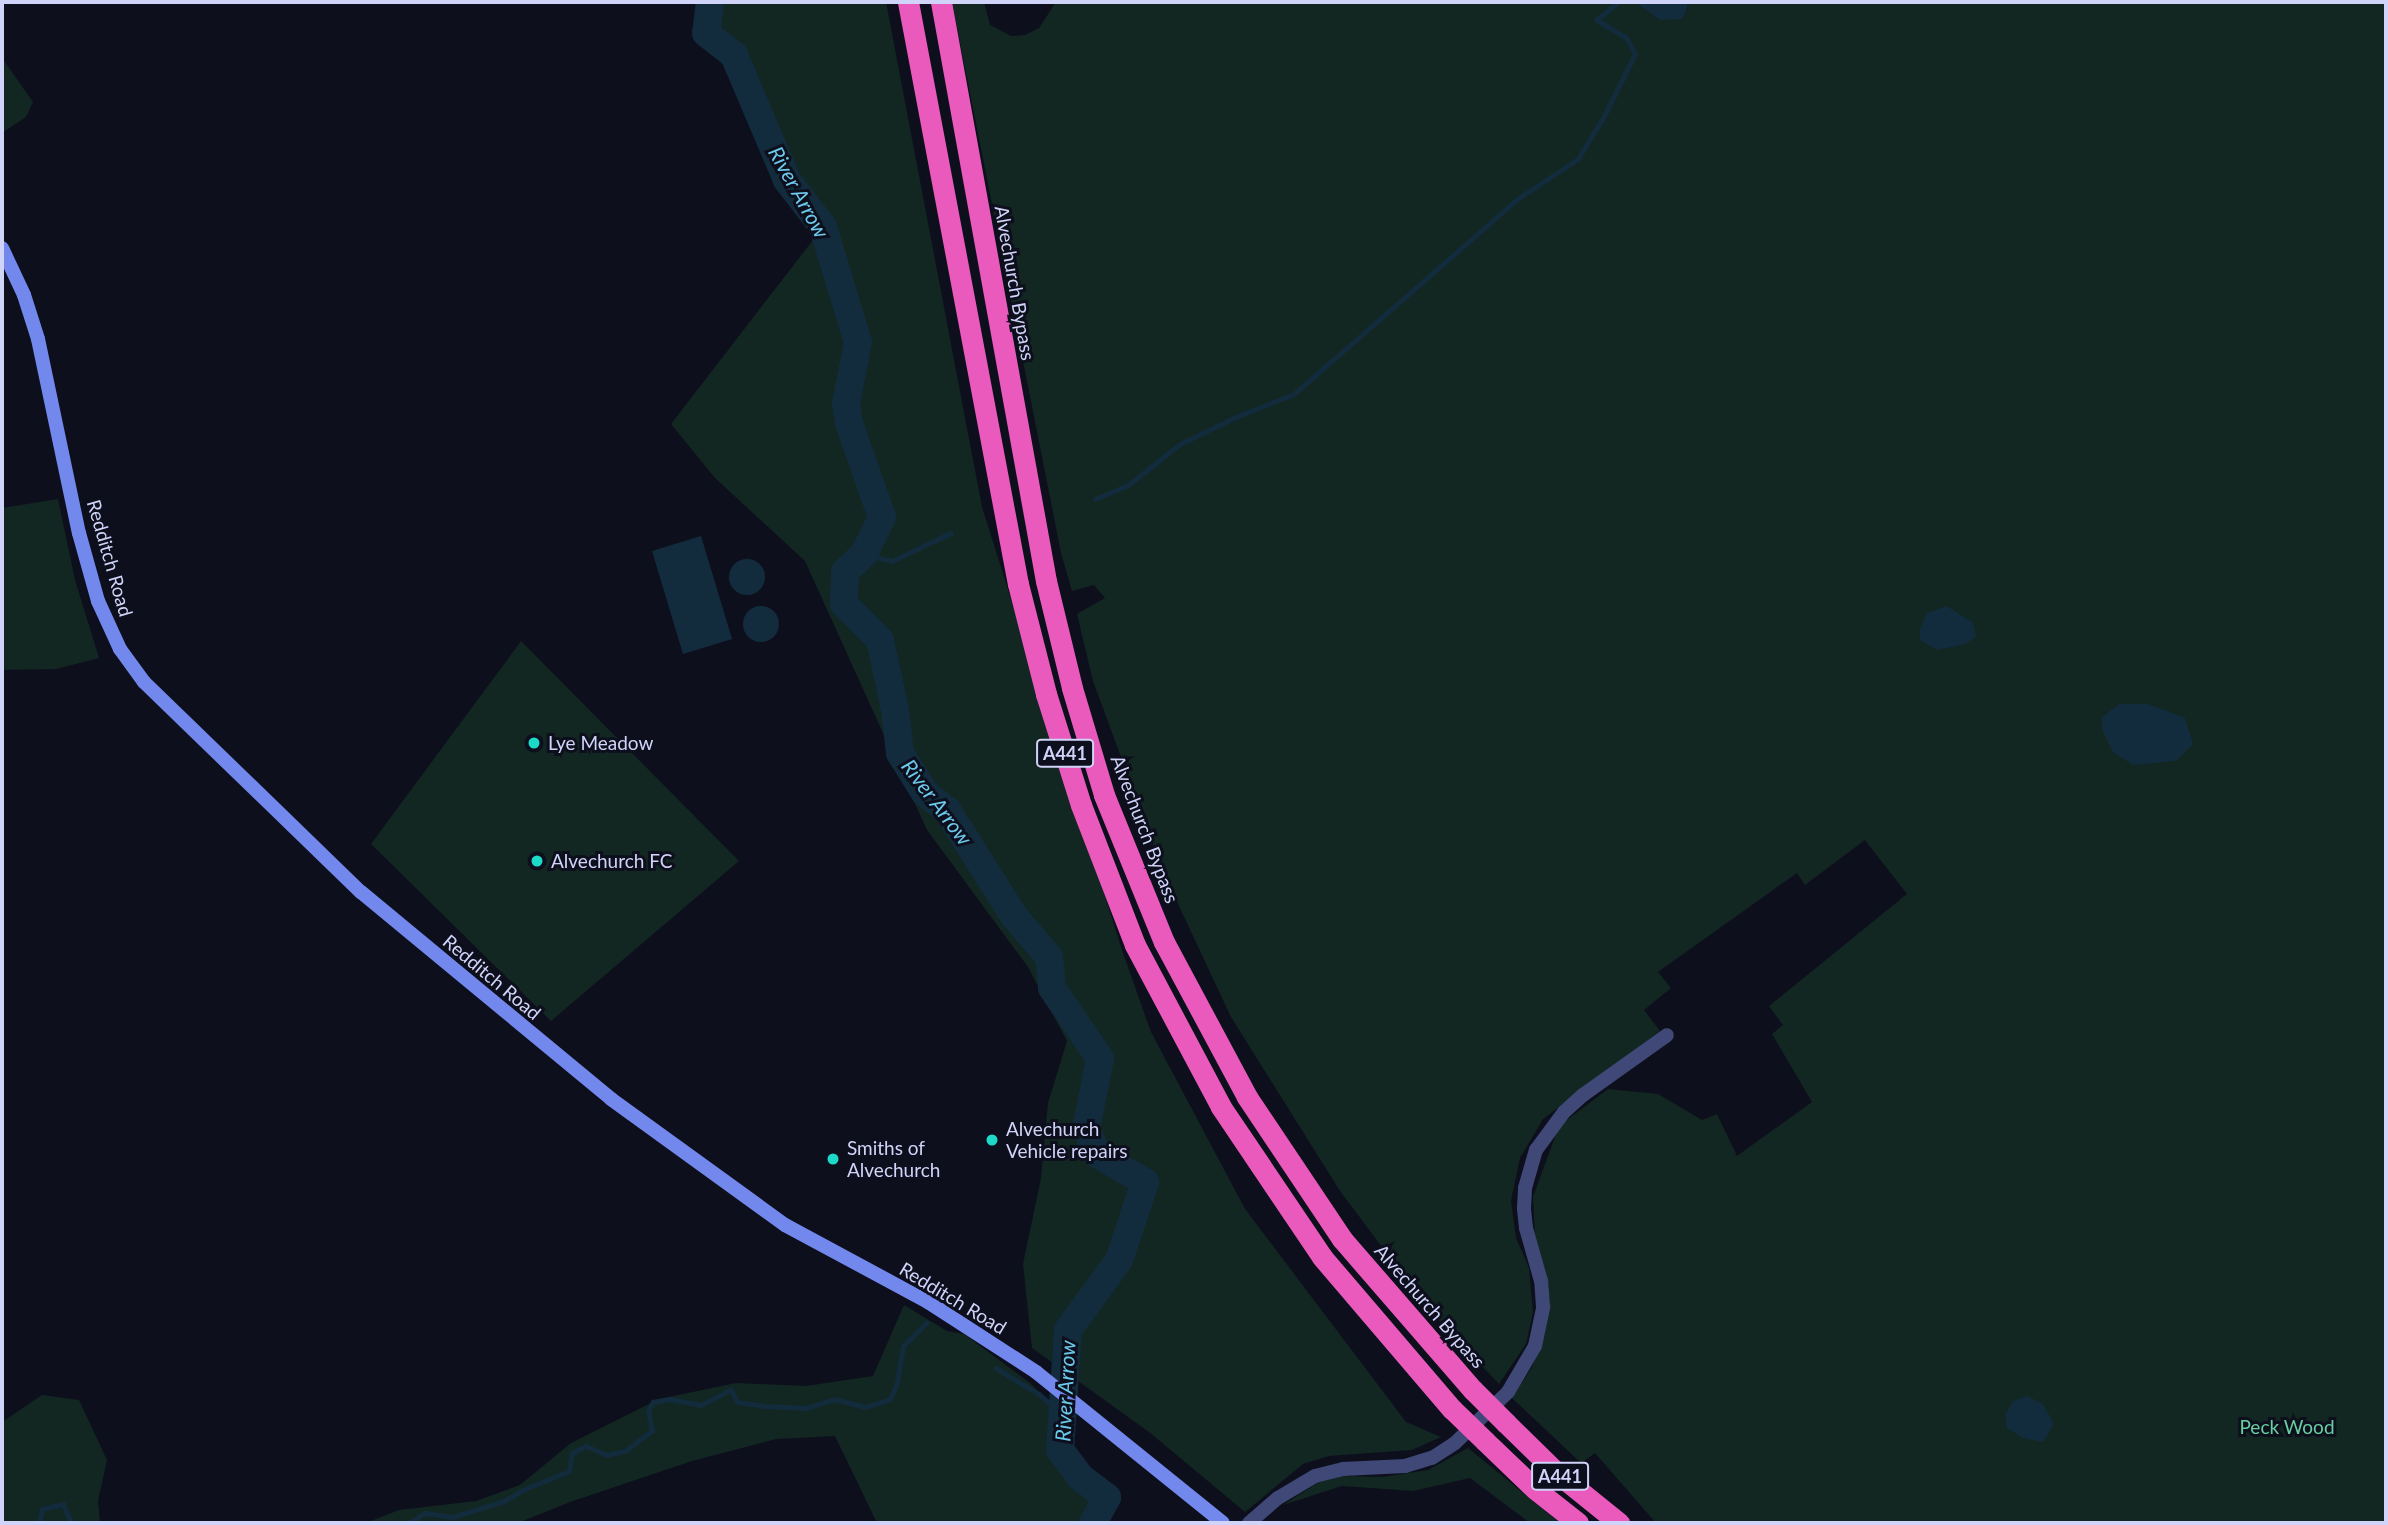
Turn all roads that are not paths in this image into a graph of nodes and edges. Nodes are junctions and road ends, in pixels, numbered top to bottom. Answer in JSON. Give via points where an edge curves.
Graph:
{"nodes":[{"id":1,"x":908,"y":2,"type":"edge"},
{"id":2,"x":941,"y":2,"type":"edge"},
{"id":3,"x":2,"y":248,"type":"edge"},
{"id":4,"x":1667,"y":1035,"type":"dead end"},
{"id":5,"x":1223,"y":1523,"type":"edge"},
{"id":6,"x":1249,"y":1523,"type":"edge"},
{"id":7,"x":1578,"y":1523,"type":"edge"},
{"id":8,"x":1619,"y":1523,"type":"edge"}],
"edges":[{"from":1,"to":7,"type":"highway","number":"A441","bridge":true,"via":[[1018,584],[1077,792],[1135,945],[1222,1107],[1322,1257],[1452,1409],[1535,1489]]},
{"from":2,"to":8,"type":"highway","name":"Alvechurch Bypass","number":"A441","bridge":true,"via":[[1045,581],[1104,795],[1164,942],[1247,1097],[1342,1239],[1473,1390],[1557,1473]]},
{"from":3,"to":5,"type":"main road","name":"Redditch Road","via":[[38,339],[98,601],[120,649],[144,682],[361,892],[611,1099],[785,1225],[928,1302],[1036,1372]]},
{"from":4,"to":6,"type":"street","via":[[1583,1095],[1536,1150],[1524,1208],[1543,1307],[1535,1346],[1508,1392],[1455,1443],[1432,1458],[1405,1466],[1343,1469],[1315,1476],[1278,1497]]}]}
